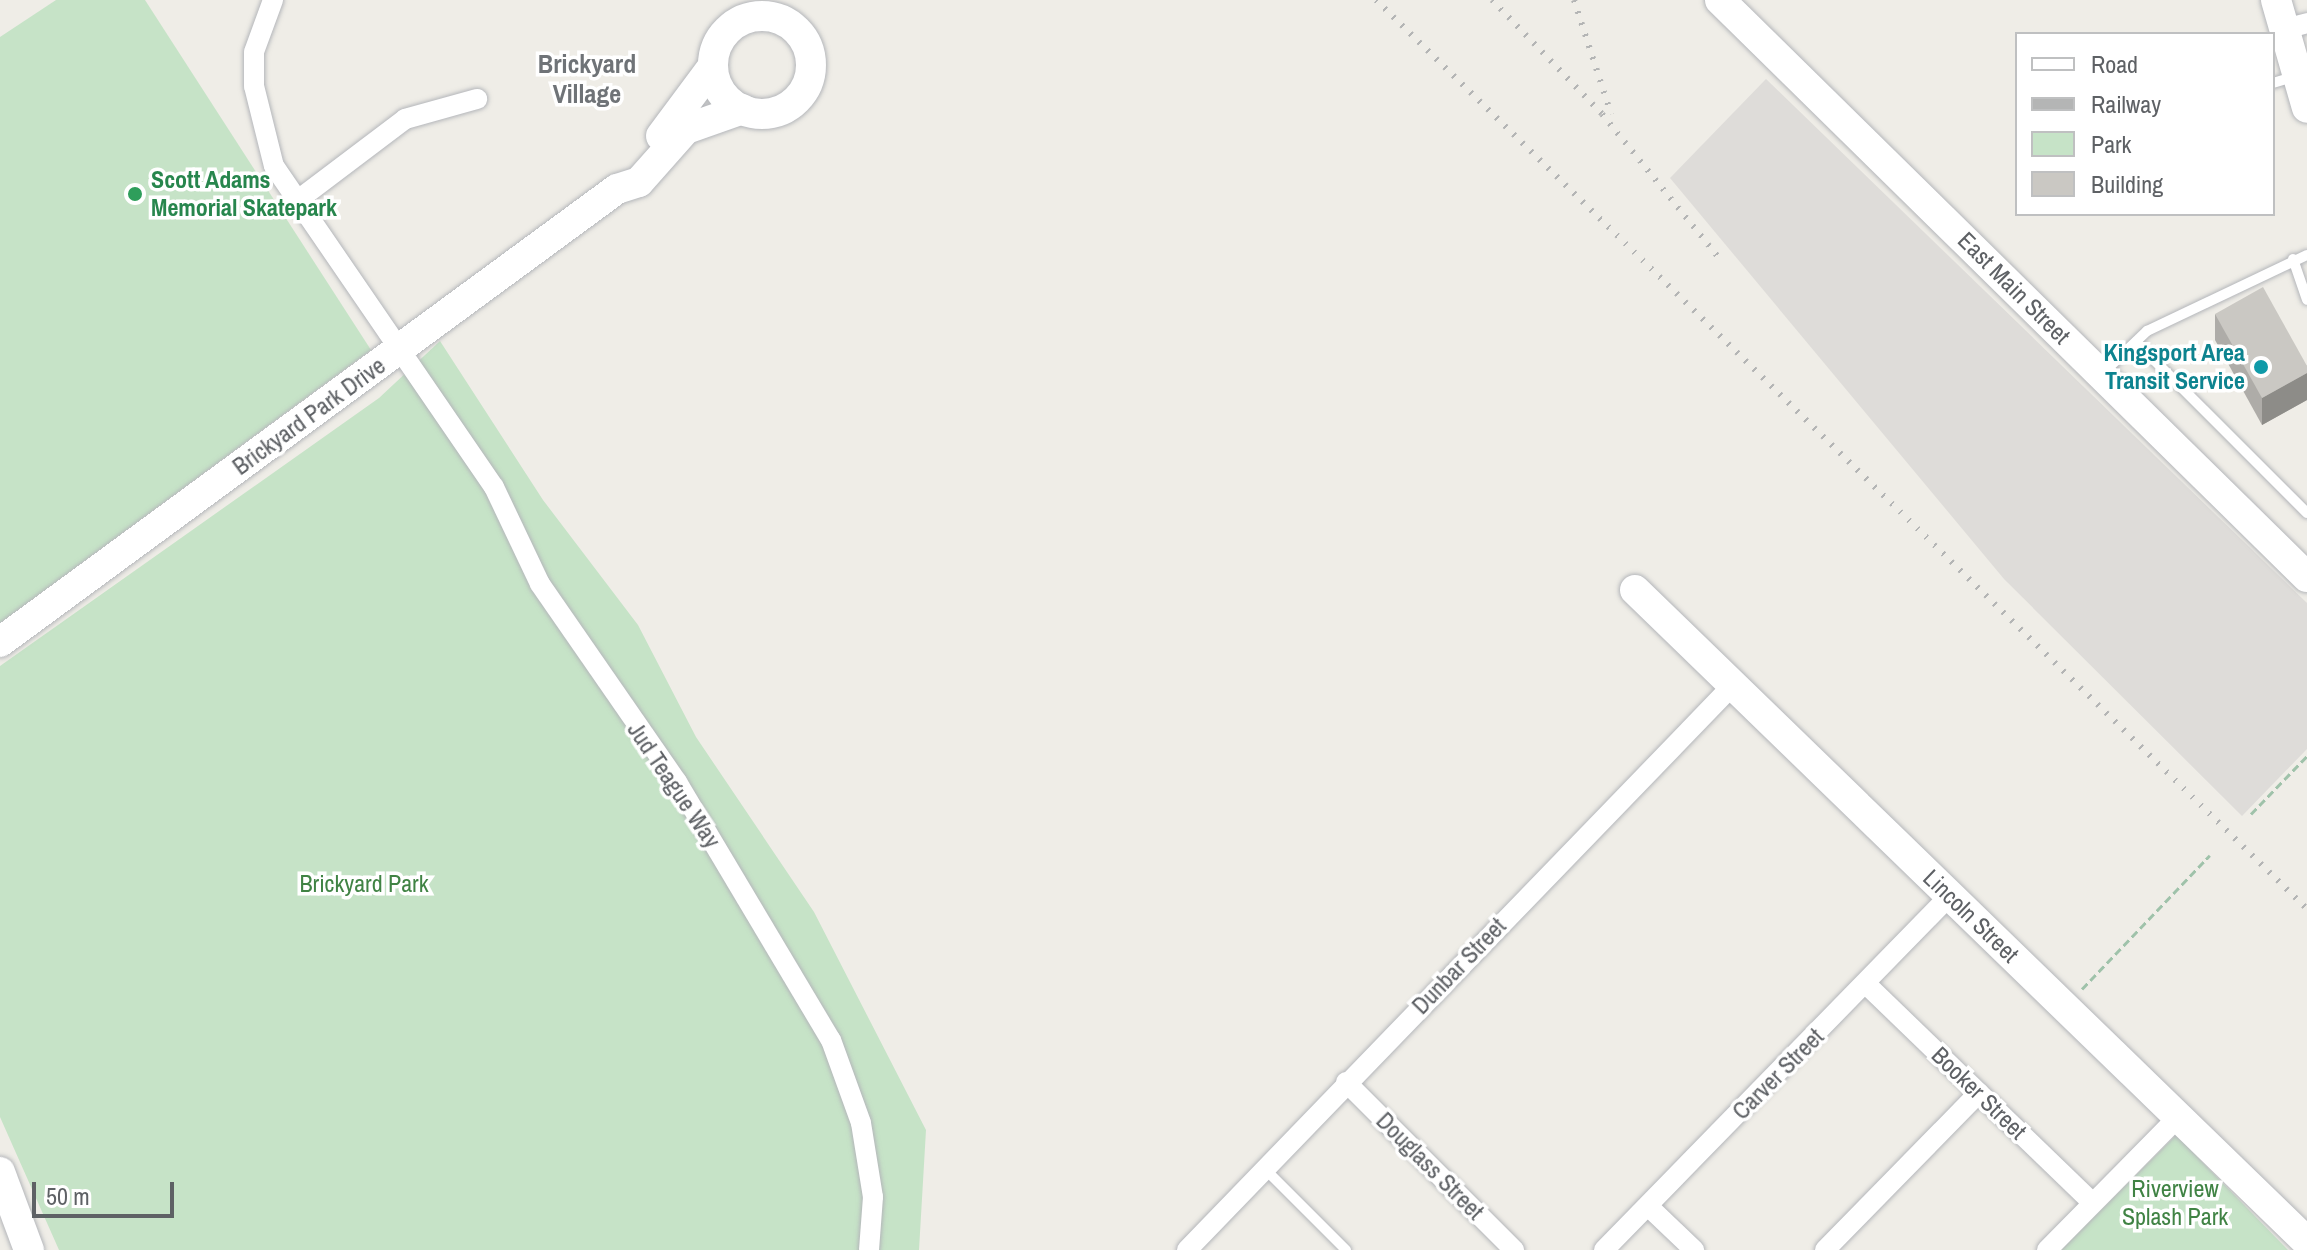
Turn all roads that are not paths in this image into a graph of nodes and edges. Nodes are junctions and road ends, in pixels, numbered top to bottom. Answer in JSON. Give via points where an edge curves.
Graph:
{"nodes":[{"id":1,"x":273,"y":0,"type":"edge"},
{"id":2,"x":2276,"y":0,"type":"edge"},
{"id":3,"x":1732,"y":4,"type":"edge"},
{"id":4,"x":2296,"y":26,"type":"edge"},
{"id":5,"x":713,"y":66,"type":"junction"},
{"id":6,"x":2286,"y":79,"type":"edge"},
{"id":7,"x":477,"y":99,"type":"dead end"},
{"id":8,"x":2307,"y":108,"type":"edge"},
{"id":9,"x":743,"y":109,"type":"junction"},
{"id":10,"x":617,"y":189,"type":"junction"},
{"id":11,"x":298,"y":200,"type":"junction"},
{"id":12,"x":2307,"y":255,"type":"edge"},
{"id":13,"x":2293,"y":259,"type":"junction"},
{"id":14,"x":2307,"y":300,"type":"edge"},
{"id":15,"x":2136,"y":342,"type":"junction"},
{"id":16,"x":403,"y":348,"type":"junction"},
{"id":17,"x":2101,"y":375,"type":"junction"},
{"id":18,"x":2307,"y":513,"type":"edge"},
{"id":19,"x":2307,"y":577,"type":"edge"},
{"id":20,"x":1635,"y":590,"type":"dead end"},
{"id":21,"x":0,"y":642,"type":"edge"},
{"id":22,"x":1734,"y":684,"type":"junction"},
{"id":23,"x":1950,"y":895,"type":"junction"},
{"id":24,"x":1866,"y":984,"type":"junction"},
{"id":25,"x":1346,"y":1082,"type":"junction"},
{"id":26,"x":1979,"y":1093,"type":"junction"},
{"id":27,"x":2179,"y":1116,"type":"junction"},
{"id":28,"x":1264,"y":1168,"type":"junction"},
{"id":29,"x":0,"y":1172,"type":"edge"},
{"id":30,"x":2092,"y":1202,"type":"junction"},
{"id":31,"x":1648,"y":1206,"type":"junction"},
{"id":32,"x":2307,"y":1242,"type":"edge"},
{"id":33,"x":29,"y":1250,"type":"edge"},
{"id":34,"x":869,"y":1250,"type":"edge"},
{"id":35,"x":1187,"y":1250,"type":"edge"},
{"id":36,"x":1346,"y":1250,"type":"edge"},
{"id":37,"x":1514,"y":1250,"type":"edge"},
{"id":38,"x":1604,"y":1250,"type":"edge"},
{"id":39,"x":1694,"y":1250,"type":"edge"},
{"id":40,"x":1825,"y":1250,"type":"edge"},
{"id":41,"x":2047,"y":1250,"type":"edge"}],
"edges":[{"from":1,"to":11,"type":"street","name":"Jud Teague Way","via":[[254,52],[254,86],[274,166]]},
{"from":2,"to":4,"type":"street"},
{"from":3,"to":17,"type":"street","name":"East Main Street"},
{"from":4,"to":6,"type":"street"},
{"from":5,"to":9,"type":"street","via":[[723,96]]},
{"from":5,"to":9,"type":"street","via":[[723,35],[749,17],[782,20],[806,41],[811,74],[795,102],[766,114]]},
{"from":5,"to":10,"type":"street","name":"Brickyard Park Drive"},
{"from":6,"to":8,"type":"street"},
{"from":7,"to":11,"type":"street","via":[[405,119]]},
{"from":9,"to":10,"type":"street","name":"Brickyard Park Drive","via":[[686,129],[639,182]]},
{"from":10,"to":16,"type":"street","name":"Brickyard Park Drive"},
{"from":11,"to":16,"type":"street","name":"Jud Teague Way"},
{"from":12,"to":13,"type":"lane"},
{"from":13,"to":14,"type":"lane"},
{"from":13,"to":15,"type":"lane"},
{"from":15,"to":17,"type":"lane"},
{"from":15,"to":18,"type":"lane"},
{"from":16,"to":21,"type":"street","name":"Brickyard Park Drive"},
{"from":16,"to":34,"type":"street","name":"Jud Teague Way","via":[[494,487],[540,584],[677,782],[831,1040],[861,1123],[873,1197]]},
{"from":17,"to":19,"type":"street","name":"East Main Street"},
{"from":20,"to":22,"type":"street","name":"Lincoln Street"},
{"from":22,"to":23,"type":"street","name":"Lincoln Street"},
{"from":22,"to":25,"type":"street","name":"Dunbar Street"},
{"from":23,"to":24,"type":"street","name":"Carver Street"},
{"from":23,"to":27,"type":"street","name":"Lincoln Street"},
{"from":24,"to":26,"type":"street","name":"Booker Street"},
{"from":24,"to":31,"type":"street","name":"Carver Street"},
{"from":25,"to":28,"type":"street","name":"Dunbar Street"},
{"from":25,"to":37,"type":"street","name":"Douglass Street"},
{"from":26,"to":30,"type":"street","name":"Booker Street"},
{"from":26,"to":40,"type":"street"},
{"from":27,"to":30,"type":"street"},
{"from":27,"to":32,"type":"street","name":"Lincoln Street"},
{"from":28,"to":35,"type":"street","name":"Dunbar Street"},
{"from":28,"to":36,"type":"lane"},
{"from":29,"to":33,"type":"street"},
{"from":30,"to":41,"type":"street"},
{"from":31,"to":38,"type":"street","name":"Carver Street"},
{"from":31,"to":39,"type":"street"}]}
